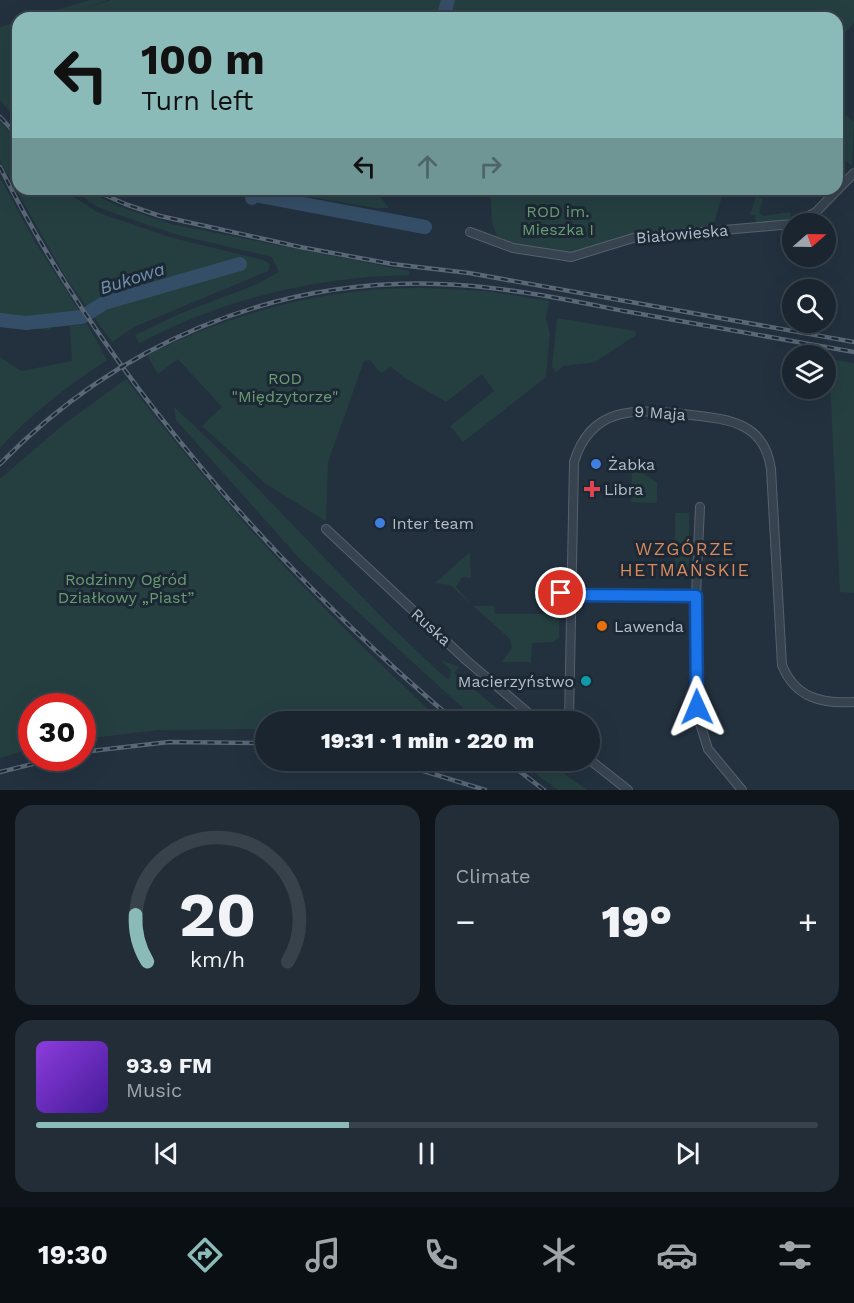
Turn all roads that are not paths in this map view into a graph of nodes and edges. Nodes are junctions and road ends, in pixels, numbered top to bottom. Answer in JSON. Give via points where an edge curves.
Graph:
{"nodes":[{"id":1,"x":854,"y":173,"type":"edge"},
{"id":2,"x":843,"y":184,"type":"edge"},
{"id":3,"x":833,"y":195,"type":"edge"},
{"id":4,"x":814,"y":213,"type":"edge"},
{"id":5,"x":782,"y":225,"type":"edge"},
{"id":6,"x":470,"y":232,"type":"dead end"},
{"id":7,"x":700,"y":507,"type":"dead end"},
{"id":8,"x":326,"y":529,"type":"dead end"},
{"id":9,"x":561,"y":593,"type":"dead end"},
{"id":10,"x":571,"y":595,"type":"junction"},
{"id":11,"x":696,"y":596,"type":"junction"},
{"id":12,"x":854,"y":702,"type":"edge"},
{"id":13,"x":526,"y":711,"type":"edge"},
{"id":14,"x":569,"y":711,"type":"edge"},
{"id":15,"x":600,"y":768,"type":"edge"},
{"id":16,"x":628,"y":790,"type":"edge"},
{"id":17,"x":742,"y":790,"type":"edge"}],
"edges":[{"from":1,"to":2,"type":"street","name":"Białowieska"},
{"from":3,"to":4,"type":"street","name":"Białowieska"},
{"from":5,"to":6,"type":"street","name":"Białowieska","via":[[633,238],[571,257],[513,248]]},
{"from":7,"to":11,"type":"street"},
{"from":8,"to":13,"type":"street","name":"Ruska"},
{"from":9,"to":10,"type":"street"},
{"from":10,"to":11,"type":"street"},
{"from":10,"to":12,"type":"street","name":"9 Maja","via":[[573,468],[591,431],[611,416],[635,410],[730,420],[756,436],[770,464],[782,665],[794,685],[807,696],[828,702]]},
{"from":10,"to":14,"type":"street","name":"9 Maja"},
{"from":11,"to":17,"type":"street","via":[[700,728],[708,749]]},
{"from":15,"to":16,"type":"street"}]}
